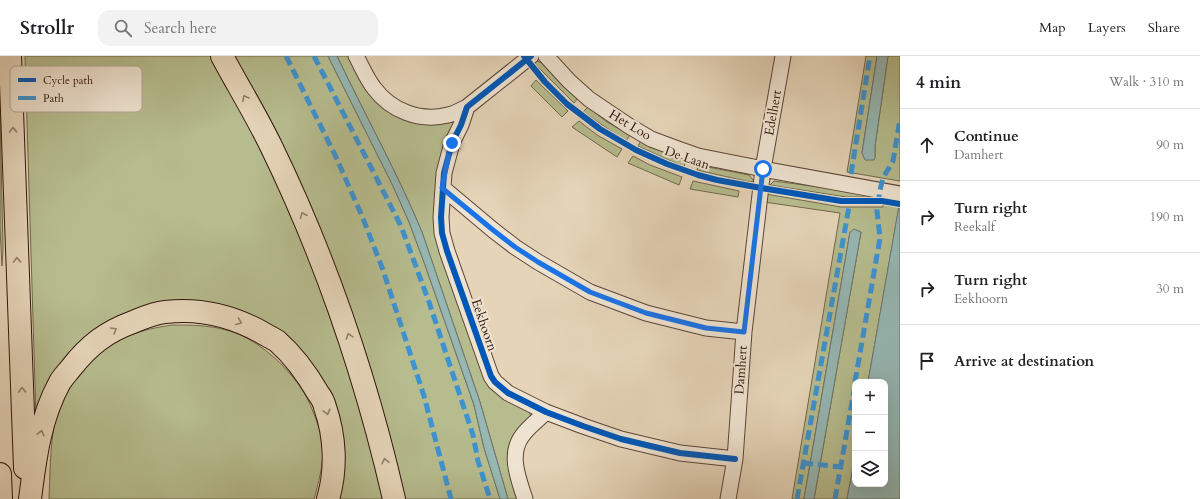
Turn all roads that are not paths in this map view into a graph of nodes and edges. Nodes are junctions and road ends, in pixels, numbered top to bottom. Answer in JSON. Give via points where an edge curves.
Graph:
{"nodes":[{"id":1,"x":10,"y":56,"type":"edge"},
{"id":2,"x":222,"y":56,"type":"edge"},
{"id":3,"x":356,"y":56,"type":"edge"},
{"id":4,"x":531,"y":56,"type":"edge"},
{"id":5,"x":546,"y":56,"type":"edge"},
{"id":6,"x":783,"y":56,"type":"edge"},
{"id":7,"x":10,"y":66,"type":"edge"},
{"id":8,"x":467,"y":107,"type":"junction"},
{"id":9,"x":12,"y":112,"type":"edge"},
{"id":10,"x":763,"y":169,"type":"junction"},
{"id":11,"x":442,"y":188,"type":"junction"},
{"id":12,"x":899,"y":194,"type":"edge"},
{"id":13,"x":744,"y":332,"type":"junction"},
{"id":14,"x":546,"y":412,"type":"junction"},
{"id":15,"x":735,"y":459,"type":"junction"},
{"id":16,"x":0,"y":474,"type":"edge"},
{"id":17,"x":1,"y":499,"type":"edge"},
{"id":18,"x":26,"y":499,"type":"edge"},
{"id":19,"x":30,"y":499,"type":"edge"},
{"id":20,"x":328,"y":499,"type":"edge"},
{"id":21,"x":394,"y":499,"type":"edge"},
{"id":22,"x":526,"y":499,"type":"edge"},
{"id":23,"x":728,"y":499,"type":"edge"}],
"edges":[{"from":7,"to":1,"type":"highway","one_way":true},
{"from":21,"to":2,"type":"highway","one_way":true,"via":[[374,415],[319,252],[271,145]]},
{"from":3,"to":8,"type":"street","via":[[374,89],[398,110],[423,117],[434,117],[448,115]]},
{"from":4,"to":8,"type":"street"},
{"from":5,"to":10,"type":"street","name":"Het Loo","via":[[568,81],[589,99],[651,139],[698,156]]},
{"from":6,"to":10,"type":"street","name":"Edelhert"},
{"from":8,"to":11,"type":"street","name":"Eekhoorn","via":[[452,143]]},
{"from":18,"to":9,"type":"highway","one_way":true},
{"from":10,"to":12,"type":"street","name":"Het Loo"},
{"from":10,"to":13,"type":"street","name":"Damhert"},
{"from":11,"to":13,"type":"street","via":[[515,247],[590,292],[646,313],[706,328]]},
{"from":11,"to":14,"type":"street","name":"Eekhoorn","via":[[442,233],[491,376],[508,393]]},
{"from":13,"to":15,"type":"street","name":"Damhert"},
{"from":14,"to":15,"type":"street","name":"Eekhoorn","via":[[621,439],[680,453]]},
{"from":14,"to":22,"type":"street","via":[[523,434],[516,447],[516,469]]},
{"from":15,"to":23,"type":"street","name":"Damhert"},
{"from":16,"to":17,"type":"highway"},
{"from":19,"to":20,"type":"highway","one_way":true,"via":[[35,458],[50,404],[61,381],[81,356],[99,339],[117,328],[164,312],[190,311],[213,313],[239,321],[276,340],[312,381],[325,405],[334,450],[334,471]]}]}
